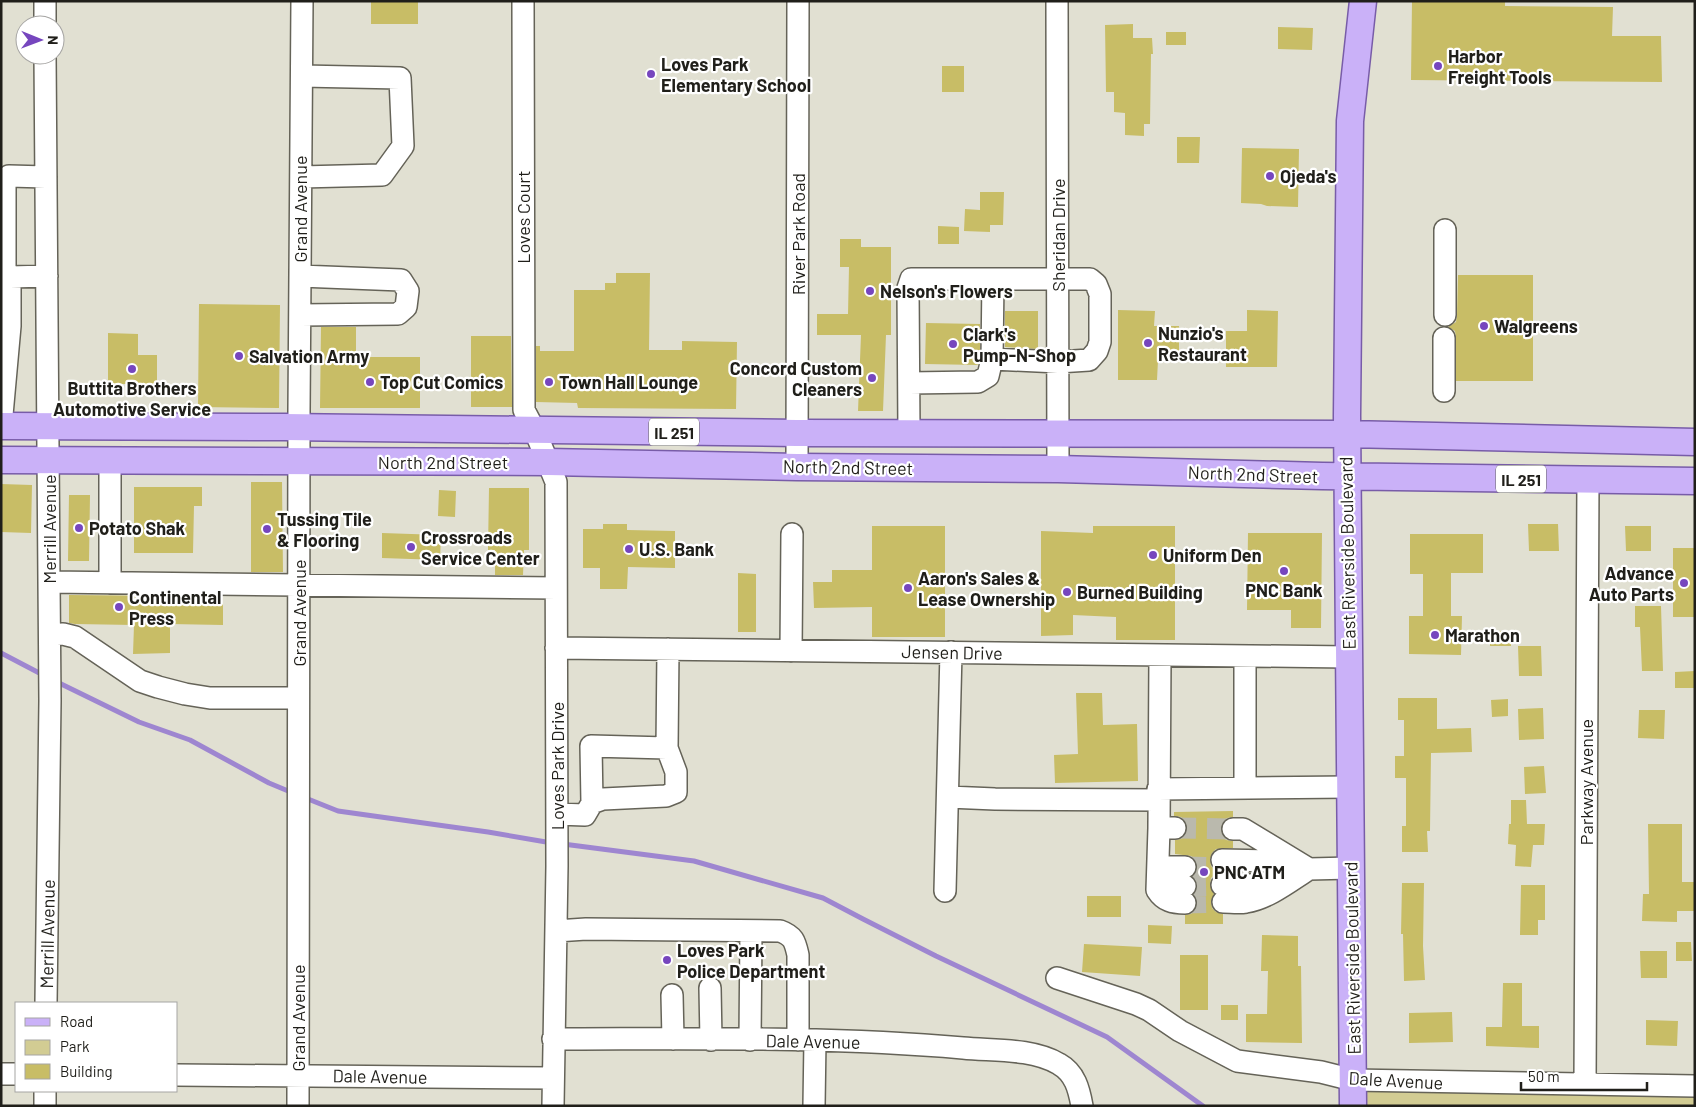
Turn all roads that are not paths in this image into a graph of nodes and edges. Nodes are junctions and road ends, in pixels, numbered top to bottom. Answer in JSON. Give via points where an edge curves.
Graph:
{"nodes":[{"id":1,"x":45,"y":1,"type":"edge"},
{"id":2,"x":302,"y":1,"type":"edge"},
{"id":3,"x":523,"y":1,"type":"edge"},
{"id":4,"x":798,"y":1,"type":"edge"},
{"id":5,"x":1057,"y":1,"type":"edge"},
{"id":6,"x":1363,"y":1,"type":"edge"},
{"id":7,"x":45,"y":15,"type":"edge"},
{"id":8,"x":45,"y":65,"type":"edge"},
{"id":9,"x":302,"y":76,"type":"junction"},
{"id":10,"x":46,"y":177,"type":"junction"},
{"id":11,"x":301,"y":177,"type":"junction"},
{"id":12,"x":1445,"y":230,"type":"dead end"},
{"id":13,"x":47,"y":276,"type":"junction"},
{"id":14,"x":300,"y":276,"type":"junction"},
{"id":15,"x":10,"y":277,"type":"junction"},
{"id":16,"x":993,"y":279,"type":"junction"},
{"id":17,"x":1058,"y":279,"type":"junction"},
{"id":18,"x":300,"y":315,"type":"junction"},
{"id":19,"x":1445,"y":315,"type":"dead end"},
{"id":20,"x":1444,"y":338,"type":"dead end"},
{"id":21,"x":992,"y":359,"type":"junction"},
{"id":22,"x":1058,"y":362,"type":"junction"},
{"id":23,"x":909,"y":383,"type":"junction"},
{"id":24,"x":1444,"y":391,"type":"dead end"},
{"id":25,"x":1,"y":426,"type":"edge"},
{"id":26,"x":48,"y":426,"type":"junction"},
{"id":27,"x":299,"y":427,"type":"junction"},
{"id":28,"x":535,"y":431,"type":"junction"},
{"id":29,"x":797,"y":433,"type":"junction"},
{"id":30,"x":909,"y":433,"type":"junction"},
{"id":31,"x":1058,"y":434,"type":"junction"},
{"id":32,"x":1346,"y":434,"type":"junction"},
{"id":33,"x":1662,"y":441,"type":"junction"},
{"id":34,"x":1695,"y":442,"type":"edge"},
{"id":35,"x":1,"y":460,"type":"edge"},
{"id":36,"x":49,"y":460,"type":"junction"},
{"id":37,"x":110,"y":461,"type":"junction"},
{"id":38,"x":300,"y":462,"type":"junction"},
{"id":39,"x":548,"y":462,"type":"junction"},
{"id":40,"x":797,"y":466,"type":"junction"},
{"id":41,"x":1058,"y":469,"type":"junction"},
{"id":42,"x":1346,"y":476,"type":"junction"},
{"id":43,"x":1588,"y":480,"type":"junction"},
{"id":44,"x":1662,"y":480,"type":"junction"},
{"id":45,"x":1695,"y":481,"type":"edge"},
{"id":46,"x":792,"y":534,"type":"dead end"},
{"id":47,"x":49,"y":582,"type":"junction"},
{"id":48,"x":110,"y":583,"type":"junction"},
{"id":49,"x":298,"y":584,"type":"junction"},
{"id":50,"x":556,"y":588,"type":"junction"},
{"id":51,"x":50,"y":644,"type":"junction"},
{"id":52,"x":556,"y":648,"type":"junction"},
{"id":53,"x":668,"y":649,"type":"junction"},
{"id":54,"x":791,"y":651,"type":"junction"},
{"id":55,"x":951,"y":652,"type":"junction"},
{"id":56,"x":1160,"y":655,"type":"junction"},
{"id":57,"x":1245,"y":656,"type":"junction"},
{"id":58,"x":1348,"y":657,"type":"junction"},
{"id":59,"x":298,"y":698,"type":"junction"},
{"id":60,"x":667,"y":748,"type":"junction"},
{"id":61,"x":1350,"y":786,"type":"junction"},
{"id":62,"x":1245,"y":788,"type":"junction"},
{"id":63,"x":1158,"y":794,"type":"junction"},
{"id":64,"x":948,"y":797,"type":"junction"},
{"id":65,"x":592,"y":803,"type":"junction"},
{"id":66,"x":557,"y":818,"type":"junction"},
{"id":67,"x":1232,"y":829,"type":"tunnel mouth"},
{"id":68,"x":1295,"y":868,"type":"junction"},
{"id":69,"x":1351,"y":868,"type":"junction"},
{"id":70,"x":1185,"y":881,"type":"tunnel mouth"},
{"id":71,"x":945,"y":890,"type":"dead end"},
{"id":72,"x":556,"y":931,"type":"junction"},
{"id":73,"x":751,"y":931,"type":"junction"},
{"id":74,"x":1057,"y":978,"type":"dead end"},
{"id":75,"x":710,"y":988,"type":"dead end"},
{"id":76,"x":672,"y":995,"type":"dead end"},
{"id":77,"x":46,"y":1002,"type":"edge"},
{"id":78,"x":553,"y":1039,"type":"junction"},
{"id":79,"x":673,"y":1039,"type":"junction"},
{"id":80,"x":711,"y":1040,"type":"junction"},
{"id":81,"x":750,"y":1040,"type":"junction"},
{"id":82,"x":807,"y":1040,"type":"junction"},
{"id":83,"x":1,"y":1074,"type":"edge"},
{"id":84,"x":15,"y":1074,"type":"edge"},
{"id":85,"x":178,"y":1075,"type":"edge"},
{"id":86,"x":298,"y":1075,"type":"junction"},
{"id":87,"x":553,"y":1078,"type":"junction"},
{"id":88,"x":1353,"y":1080,"type":"junction"},
{"id":89,"x":1585,"y":1084,"type":"junction"},
{"id":90,"x":1695,"y":1086,"type":"edge"},
{"id":91,"x":45,"y":1092,"type":"edge"},
{"id":92,"x":45,"y":1106,"type":"edge"},
{"id":93,"x":298,"y":1106,"type":"edge"},
{"id":94,"x":553,"y":1106,"type":"edge"},
{"id":95,"x":814,"y":1106,"type":"edge"},
{"id":96,"x":1082,"y":1106,"type":"edge"},
{"id":97,"x":1353,"y":1106,"type":"edge"}],
"edges":[{"from":1,"to":7,"type":"street"},
{"from":2,"to":9,"type":"street","name":"Grand Avenue"},
{"from":3,"to":28,"type":"street","name":"Loves Court","via":[[524,410]]},
{"from":4,"to":29,"type":"street","name":"River Park Road"},
{"from":5,"to":17,"type":"street","name":"Sheridan Drive"},
{"from":6,"to":32,"type":"main road","name":"East Riverside Boulevard","via":[[1350,120]]},
{"from":8,"to":10,"type":"street","name":"Merrill Avenue"},
{"from":9,"to":11,"type":"street","name":"Grand Avenue"},
{"from":9,"to":11,"type":"street","via":[[400,78],[404,146],[382,175]]},
{"from":10,"to":13,"type":"street","name":"Merrill Avenue"},
{"from":10,"to":15,"type":"street","via":[[9,176],[5,182],[5,272]]},
{"from":11,"to":14,"type":"street","name":"Grand Avenue"},
{"from":12,"to":19,"type":"street"},
{"from":13,"to":15,"type":"street"},
{"from":13,"to":26,"type":"street","name":"Merrill Avenue"},
{"from":14,"to":18,"type":"street","name":"Grand Avenue"},
{"from":14,"to":18,"type":"street","via":[[401,280],[408,292],[406,307],[398,314]]},
{"from":15,"to":25,"type":"street","via":[[10,326]]},
{"from":16,"to":17,"type":"street"},
{"from":16,"to":21,"type":"street"},
{"from":16,"to":23,"type":"street","via":[[911,279],[908,288]]},
{"from":17,"to":22,"type":"street","name":"Sheridan Drive"},
{"from":17,"to":22,"type":"street","via":[[1090,279],[1096,284],[1100,294],[1100,342],[1089,360]]},
{"from":18,"to":27,"type":"street","name":"Grand Avenue"},
{"from":20,"to":24,"type":"street"},
{"from":21,"to":22,"type":"street"},
{"from":21,"to":23,"type":"street","via":[[988,376],[978,382]]},
{"from":22,"to":31,"type":"street","name":"Sheridan Drive"},
{"from":23,"to":30,"type":"street"},
{"from":25,"to":26,"type":"main road","name":"North 2nd Street","number":"IL 251"},
{"from":26,"to":27,"type":"main road","name":"North 2nd Street","number":"IL 251"},
{"from":26,"to":36,"type":"street","name":"Merrill Avenue"},
{"from":27,"to":28,"type":"main road","name":"North 2nd Street","number":"IL 251"},
{"from":27,"to":38,"type":"street","name":"Grand Avenue"},
{"from":28,"to":29,"type":"main road","name":"North 2nd Street","number":"IL 251"},
{"from":28,"to":39,"type":"street","name":"Loves Park Drive"},
{"from":29,"to":30,"type":"main road","name":"North 2nd Street","number":"IL 251"},
{"from":29,"to":40,"type":"street","name":"River Park Road"},
{"from":30,"to":31,"type":"main road","name":"North 2nd Street","number":"IL 251"},
{"from":31,"to":32,"type":"main road","name":"North 2nd Street","number":"IL 251"},
{"from":31,"to":41,"type":"street","name":"Sheridan Drive"},
{"from":32,"to":33,"type":"main road","name":"North 2nd Street","number":"IL 251"},
{"from":32,"to":42,"type":"main road","name":"East Riverside Boulevard"},
{"from":33,"to":34,"type":"main road","name":"North 2nd Street","number":"IL 251"},
{"from":33,"to":44,"type":"main road"},
{"from":35,"to":36,"type":"main road","name":"North 2nd Street","number":"IL 251"},
{"from":36,"to":37,"type":"main road","name":"North 2nd Street","number":"IL 251"},
{"from":36,"to":47,"type":"street","name":"Merrill Avenue"},
{"from":37,"to":38,"type":"main road","name":"North 2nd Street","number":"IL 251"},
{"from":37,"to":48,"type":"street"},
{"from":38,"to":39,"type":"main road","name":"North 2nd Street","number":"IL 251"},
{"from":38,"to":49,"type":"street","name":"Grand Avenue"},
{"from":39,"to":40,"type":"main road","name":"North 2nd Street","number":"IL 251"},
{"from":39,"to":50,"type":"street","name":"Loves Park Drive","via":[[556,482]]},
{"from":40,"to":41,"type":"main road","name":"North 2nd Street","number":"IL 251"},
{"from":41,"to":42,"type":"main road","name":"North 2nd Street","number":"IL 251"},
{"from":42,"to":43,"type":"main road","name":"North 2nd Street","number":"IL 251"},
{"from":42,"to":58,"type":"main road","name":"East Riverside Boulevard"},
{"from":43,"to":44,"type":"main road","name":"North 2nd Street","number":"IL 251"},
{"from":43,"to":89,"type":"street","name":"Parkway Avenue"},
{"from":44,"to":45,"type":"main road","name":"North 2nd Street","number":"IL 251"},
{"from":46,"to":54,"type":"street"},
{"from":47,"to":48,"type":"street"},
{"from":47,"to":51,"type":"street","name":"Merrill Avenue"},
{"from":48,"to":49,"type":"street"},
{"from":49,"to":50,"type":"street"},
{"from":49,"to":59,"type":"street","name":"Grand Avenue"},
{"from":50,"to":52,"type":"street","name":"Loves Park Drive"},
{"from":51,"to":59,"type":"street","via":[[63,634],[75,637],[140,681],[185,694],[210,698]]},
{"from":51,"to":77,"type":"street","name":"Merrill Avenue"},
{"from":52,"to":53,"type":"street","name":"Jensen Drive"},
{"from":52,"to":66,"type":"street","name":"Loves Park Drive"},
{"from":53,"to":54,"type":"street","name":"Jensen Drive"},
{"from":53,"to":60,"type":"street"},
{"from":54,"to":55,"type":"street","name":"Jensen Drive"},
{"from":55,"to":56,"type":"street","name":"Jensen Drive"},
{"from":55,"to":64,"type":"street"},
{"from":56,"to":57,"type":"street","name":"Jensen Drive"},
{"from":56,"to":63,"type":"street"},
{"from":57,"to":58,"type":"street","name":"Jensen Drive"},
{"from":57,"to":62,"type":"street"},
{"from":58,"to":61,"type":"main road","name":"East Riverside Boulevard"},
{"from":59,"to":86,"type":"street","name":"Grand Avenue"},
{"from":60,"to":65,"type":"street","via":[[676,772],[676,792],[666,796]]},
{"from":60,"to":65,"type":"street","via":[[590,746]]},
{"from":61,"to":62,"type":"street"},
{"from":61,"to":69,"type":"main road","name":"East Riverside Boulevard"},
{"from":62,"to":63,"type":"street"},
{"from":63,"to":64,"type":"street","via":[[995,800]]},
{"from":63,"to":70,"type":"street","via":[[1167,828],[1158,875]]},
{"from":64,"to":71,"type":"street"},
{"from":65,"to":66,"type":"street","via":[[585,815]]},
{"from":66,"to":72,"type":"street","name":"Loves Park Drive"},
{"from":67,"to":68,"type":"street","via":[[1243,829]]},
{"from":68,"to":68,"type":"street","via":[[1268,894],[1245,902],[1222,881]]},
{"from":68,"to":69,"type":"street"},
{"from":69,"to":88,"type":"main road","name":"East Riverside Boulevard"},
{"from":72,"to":73,"type":"street"},
{"from":72,"to":78,"type":"street","name":"Loves Park Drive"},
{"from":73,"to":81,"type":"street"},
{"from":73,"to":82,"type":"street","via":[[780,931],[790,934],[796,944]]},
{"from":74,"to":88,"type":"street","name":"Dale Avenue","via":[[1136,1004],[1238,1061],[1320,1072]]},
{"from":75,"to":80,"type":"street"},
{"from":76,"to":79,"type":"street"},
{"from":78,"to":79,"type":"street","name":"Dale Avenue"},
{"from":78,"to":87,"type":"street","name":"Loves Park Drive"},
{"from":79,"to":80,"type":"street","name":"Dale Avenue"},
{"from":80,"to":81,"type":"street","name":"Dale Avenue"},
{"from":81,"to":82,"type":"street","name":"Dale Avenue"},
{"from":82,"to":95,"type":"street"},
{"from":82,"to":96,"type":"street","name":"Dale Avenue","via":[[941,1046],[1039,1056],[1069,1071]]},
{"from":83,"to":84,"type":"street"},
{"from":85,"to":86,"type":"street","name":"Dale Avenue"},
{"from":86,"to":87,"type":"street","name":"Dale Avenue"},
{"from":86,"to":93,"type":"street","name":"Grand Avenue"},
{"from":87,"to":94,"type":"street","name":"Loves Park Drive"},
{"from":88,"to":89,"type":"street","name":"Dale Avenue"},
{"from":88,"to":97,"type":"main road","name":"East Riverside Boulevard"},
{"from":89,"to":90,"type":"street","name":"Dale Avenue"},
{"from":91,"to":92,"type":"street"}]}
